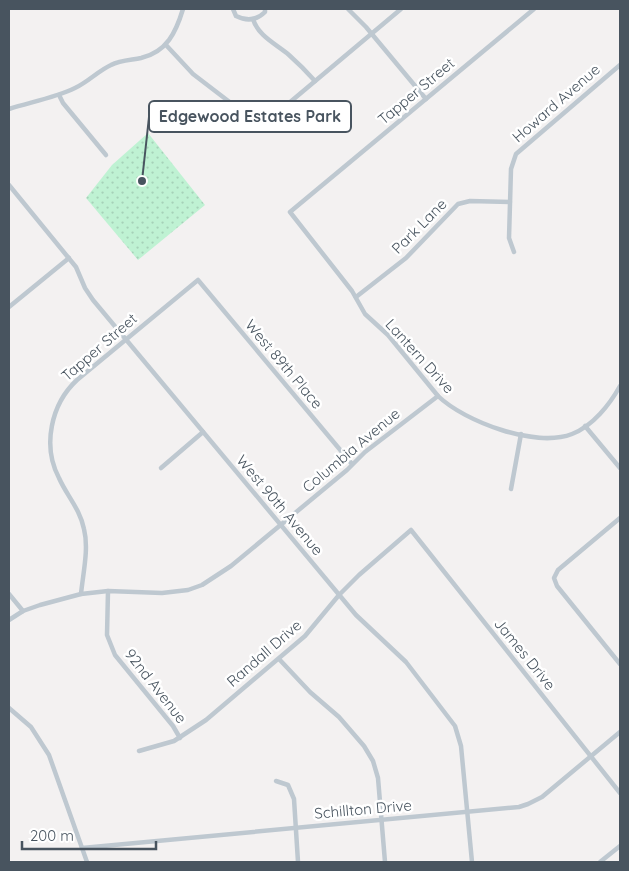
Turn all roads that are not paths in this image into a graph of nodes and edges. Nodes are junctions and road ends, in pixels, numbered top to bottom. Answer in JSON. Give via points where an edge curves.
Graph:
{"nodes":[{"id":1,"x":183,"y":9,"type":"edge"},
{"id":2,"x":233,"y":9,"type":"edge"},
{"id":3,"x":265,"y":9,"type":"edge"},
{"id":4,"x":348,"y":9,"type":"edge"},
{"id":5,"x":402,"y":9,"type":"edge"},
{"id":6,"x":534,"y":9,"type":"edge"},
{"id":7,"x":253,"y":19,"type":"junction"},
{"id":8,"x":372,"y":35,"type":"junction"},
{"id":9,"x":166,"y":45,"type":"junction"},
{"id":10,"x":620,"y":65,"type":"edge"},
{"id":11,"x":315,"y":81,"type":"junction"},
{"id":12,"x":59,"y":95,"type":"junction"},
{"id":13,"x":426,"y":99,"type":"junction"},
{"id":14,"x":9,"y":108,"type":"edge"},
{"id":15,"x":106,"y":155,"type":"dead end"},
{"id":16,"x":9,"y":185,"type":"edge"},
{"id":17,"x":510,"y":202,"type":"junction"},
{"id":18,"x":290,"y":212,"type":"joint"},
{"id":19,"x":514,"y":252,"type":"dead end"},
{"id":20,"x":69,"y":258,"type":"junction"},
{"id":21,"x":198,"y":280,"type":"joint"},
{"id":22,"x":356,"y":297,"type":"junction"},
{"id":23,"x":9,"y":307,"type":"edge"},
{"id":24,"x":125,"y":340,"type":"junction"},
{"id":25,"x":620,"y":386,"type":"edge"},
{"id":26,"x":438,"y":396,"type":"junction"},
{"id":27,"x":585,"y":426,"type":"junction"},
{"id":28,"x":203,"y":432,"type":"junction"},
{"id":29,"x":521,"y":434,"type":"junction"},
{"id":30,"x":352,"y":464,"type":"junction"},
{"id":31,"x":161,"y":468,"type":"dead end"},
{"id":32,"x":620,"y":468,"type":"edge"},
{"id":33,"x":511,"y":489,"type":"dead end"},
{"id":34,"x":620,"y":518,"type":"edge"},
{"id":35,"x":280,"y":525,"type":"junction"},
{"id":36,"x":411,"y":530,"type":"joint"},
{"id":37,"x":108,"y":591,"type":"junction"},
{"id":38,"x":9,"y":594,"type":"edge"},
{"id":39,"x":81,"y":594,"type":"junction"},
{"id":40,"x":339,"y":595,"type":"junction"},
{"id":41,"x":23,"y":611,"type":"junction"},
{"id":42,"x":9,"y":620,"type":"edge"},
{"id":43,"x":279,"y":659,"type":"junction"},
{"id":44,"x":620,"y":664,"type":"edge"},
{"id":45,"x":9,"y":708,"type":"edge"},
{"id":46,"x":620,"y":732,"type":"edge"},
{"id":47,"x":180,"y":738,"type":"junction"},
{"id":48,"x":140,"y":751,"type":"dead end"},
{"id":49,"x":591,"y":756,"type":"junction"},
{"id":50,"x":276,"y":781,"type":"dead end"},
{"id":51,"x":620,"y":793,"type":"edge"},
{"id":52,"x":467,"y":812,"type":"junction"},
{"id":53,"x":382,"y":819,"type":"junction"},
{"id":54,"x":295,"y":828,"type":"junction"},
{"id":55,"x":620,"y":846,"type":"edge"},
{"id":56,"x":82,"y":848,"type":"junction"},
{"id":57,"x":87,"y":862,"type":"edge"},
{"id":58,"x":298,"y":862,"type":"edge"},
{"id":59,"x":385,"y":862,"type":"edge"},
{"id":60,"x":472,"y":862,"type":"edge"},
{"id":61,"x":600,"y":862,"type":"edge"}],
"edges":[{"from":1,"to":9,"type":"street","via":[[174,34]]},
{"from":2,"to":7,"type":"street","via":[[236,16]]},
{"from":3,"to":7,"type":"street","via":[[262,15]]},
{"from":4,"to":8,"type":"street"},
{"from":5,"to":8,"type":"street"},
{"from":6,"to":13,"type":"street","name":"Tapper Street"},
{"from":7,"to":11,"type":"street","via":[[262,34]]},
{"from":8,"to":11,"type":"street"},
{"from":8,"to":13,"type":"street"},
{"from":9,"to":11,"type":"street","via":[[198,78],[235,106],[258,129]]},
{"from":9,"to":12,"type":"street","via":[[148,56],[111,65]]},
{"from":10,"to":17,"type":"street","name":"Howard Avenue","via":[[518,152],[512,166]]},
{"from":12,"to":14,"type":"street"},
{"from":12,"to":15,"type":"street"},
{"from":13,"to":18,"type":"street","name":"Tapper Street"},
{"from":16,"to":20,"type":"street","name":"West 90th Avenue"},
{"from":17,"to":19,"type":"street","name":"Howard Avenue","via":[[509,238]]},
{"from":17,"to":22,"type":"street","name":"Park Lane","via":[[470,201],[458,204],[406,258]]},
{"from":18,"to":22,"type":"street","name":"Lantern Drive"},
{"from":20,"to":23,"type":"street"},
{"from":20,"to":24,"type":"street","name":"West 90th Avenue","via":[[90,296]]},
{"from":21,"to":24,"type":"street","name":"Tapper Street"},
{"from":21,"to":30,"type":"street","name":"West 89th Place"},
{"from":22,"to":26,"type":"street","name":"Lantern Drive","via":[[365,314],[388,335]]},
{"from":24,"to":28,"type":"street","name":"West 90th Avenue"},
{"from":24,"to":39,"type":"street","name":"Tapper Street","via":[[69,388],[52,424],[54,468],[79,512],[86,536]]},
{"from":25,"to":27,"type":"street","name":"Lantern Drive","via":[[608,404]]},
{"from":26,"to":29,"type":"street","name":"Lantern Drive","via":[[477,421]]},
{"from":26,"to":30,"type":"street","name":"Columbia Avenue"},
{"from":27,"to":29,"type":"street","name":"Lantern Drive","via":[[555,438]]},
{"from":27,"to":32,"type":"street"},
{"from":28,"to":31,"type":"street"},
{"from":28,"to":35,"type":"street","name":"West 90th Avenue"},
{"from":29,"to":33,"type":"street"},
{"from":30,"to":35,"type":"street","name":"Columbia Avenue"},
{"from":34,"to":44,"type":"street","via":[[558,570],[554,578]]},
{"from":35,"to":37,"type":"street","name":"Columbia Avenue","via":[[225,571],[194,588],[162,593]]},
{"from":35,"to":40,"type":"street","name":"West 90th Avenue"},
{"from":36,"to":40,"type":"street","name":"Randall Drive"},
{"from":36,"to":49,"type":"street","name":"James Drive"},
{"from":37,"to":39,"type":"street","name":"Columbia Avenue"},
{"from":37,"to":47,"type":"street","name":"92nd Avenue","via":[[107,635],[115,655]]},
{"from":38,"to":41,"type":"street"},
{"from":39,"to":41,"type":"street","name":"Columbia Avenue"},
{"from":40,"to":43,"type":"street","name":"Randall Drive","via":[[308,633]]},
{"from":40,"to":52,"type":"street","name":"West 90th Avenue","via":[[364,625],[406,662],[452,720],[461,746]]},
{"from":41,"to":42,"type":"street","name":"Columbia Avenue"},
{"from":43,"to":47,"type":"street","name":"Randall Drive"},
{"from":43,"to":53,"type":"street","via":[[339,717],[369,753],[377,774]]},
{"from":45,"to":56,"type":"street","via":[[31,727],[49,755]]},
{"from":46,"to":49,"type":"street","name":"Schillton Drive"},
{"from":47,"to":48,"type":"street","name":"Randall Drive"},
{"from":49,"to":51,"type":"street","name":"James Drive"},
{"from":49,"to":52,"type":"street","name":"Schillton Drive","via":[[546,794],[528,804]]},
{"from":50,"to":54,"type":"street","via":[[288,785],[294,799]]},
{"from":52,"to":53,"type":"street","name":"Schillton Drive"},
{"from":52,"to":60,"type":"street","name":"West 90th Avenue"},
{"from":53,"to":54,"type":"street","name":"Schillton Drive"},
{"from":53,"to":59,"type":"street"},
{"from":54,"to":56,"type":"street","name":"Schillton Drive"},
{"from":54,"to":58,"type":"street"},
{"from":55,"to":61,"type":"street"},
{"from":56,"to":57,"type":"street"}]}
